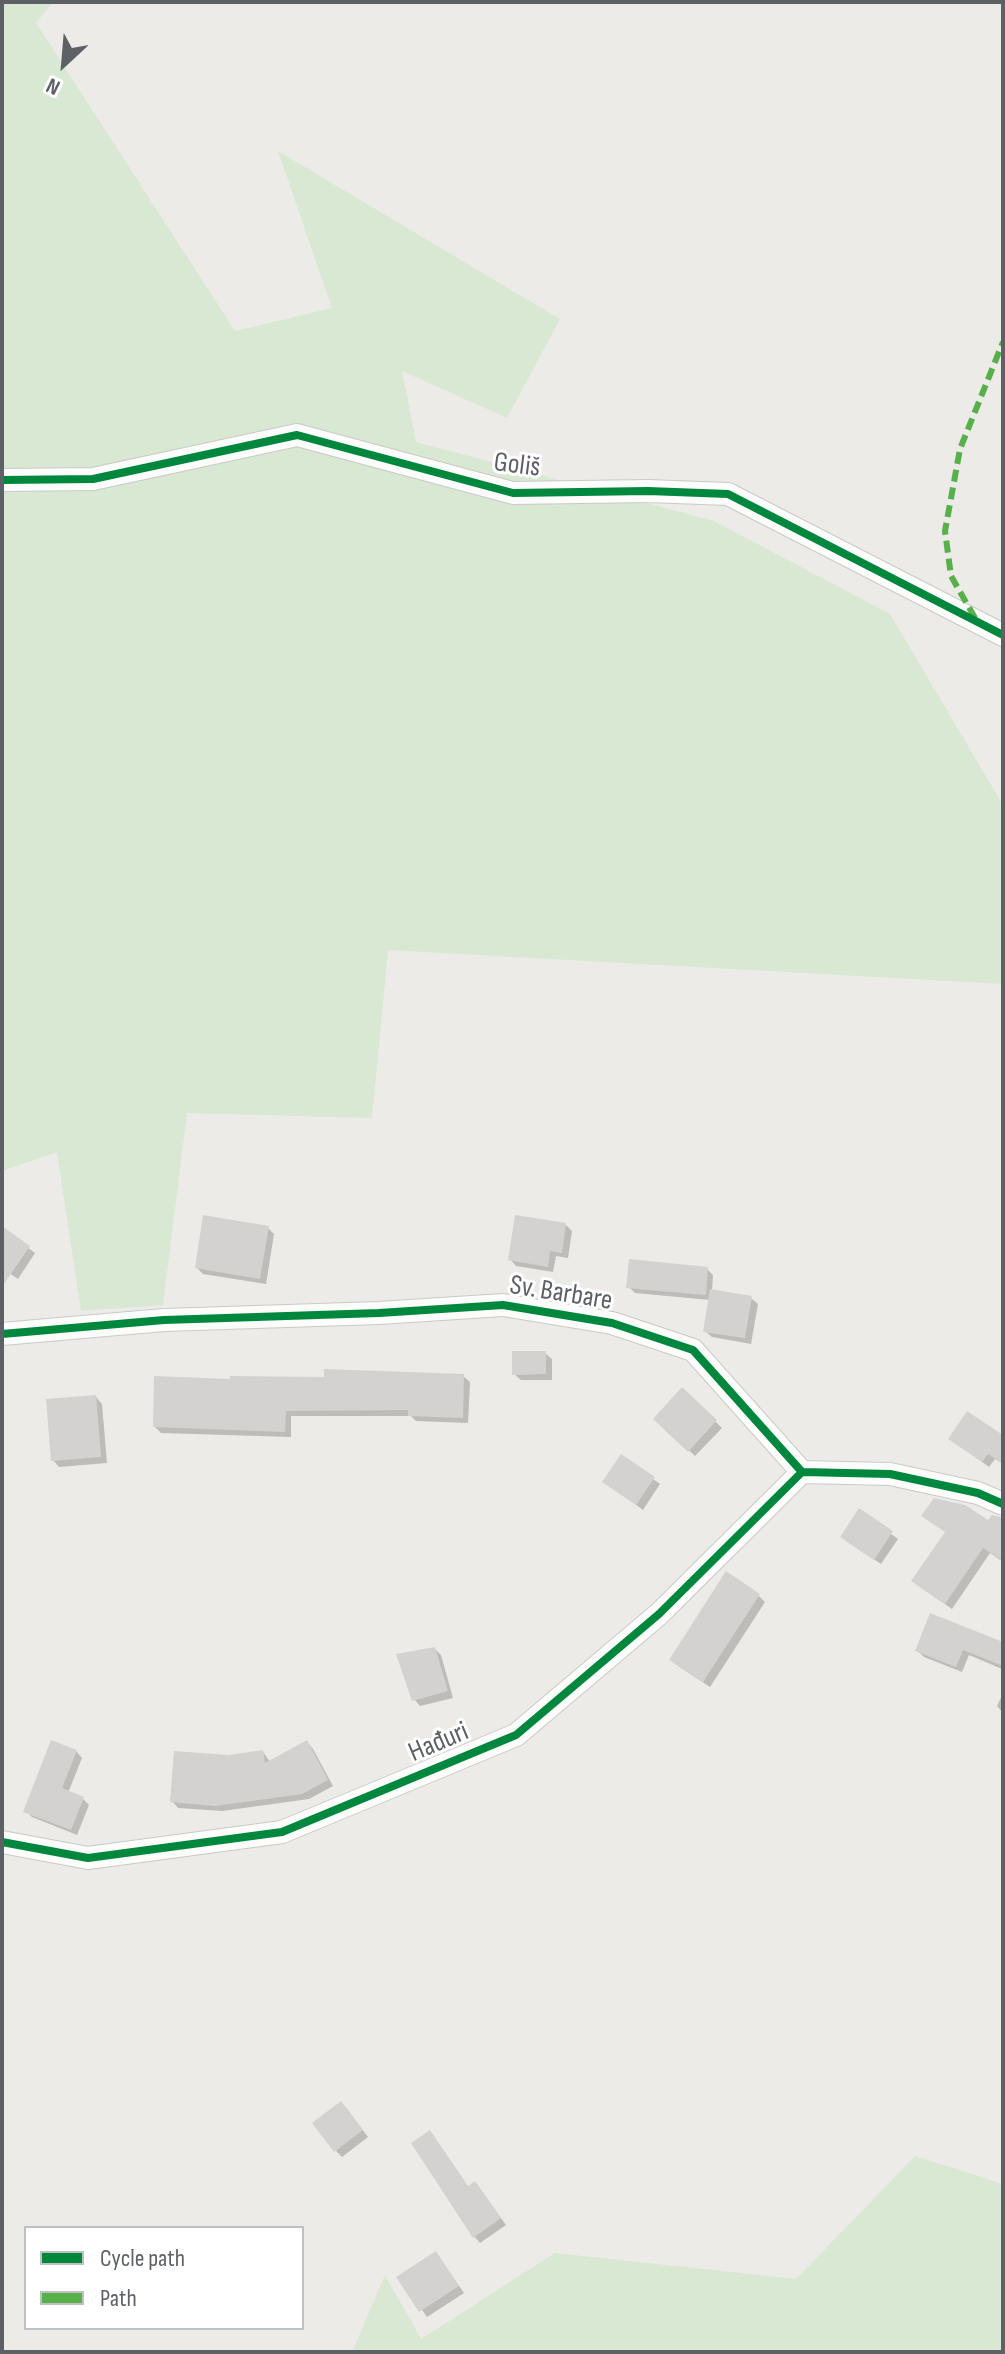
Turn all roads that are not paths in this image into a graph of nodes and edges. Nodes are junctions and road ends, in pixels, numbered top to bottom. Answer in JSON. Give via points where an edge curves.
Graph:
{"nodes":[{"id":1,"x":2,"y":480,"type":"edge"},
{"id":2,"x":1003,"y":635,"type":"edge"},
{"id":3,"x":2,"y":1334,"type":"edge"},
{"id":4,"x":802,"y":1472,"type":"junction"},
{"id":5,"x":1003,"y":1504,"type":"edge"},
{"id":6,"x":2,"y":1842,"type":"edge"}],
"edges":[{"from":1,"to":2,"type":"street","name":"Goliš","via":[[93,479],[297,435],[513,493],[728,494]]},
{"from":3,"to":4,"type":"street","name":"Sv. Barbare","via":[[164,1320],[503,1305],[612,1323],[693,1350]]},
{"from":4,"to":5,"type":"street","via":[[890,1474],[978,1493]]},
{"from":4,"to":6,"type":"street","name":"Hađuri","via":[[659,1614],[516,1735],[282,1832],[88,1858]]}]}
